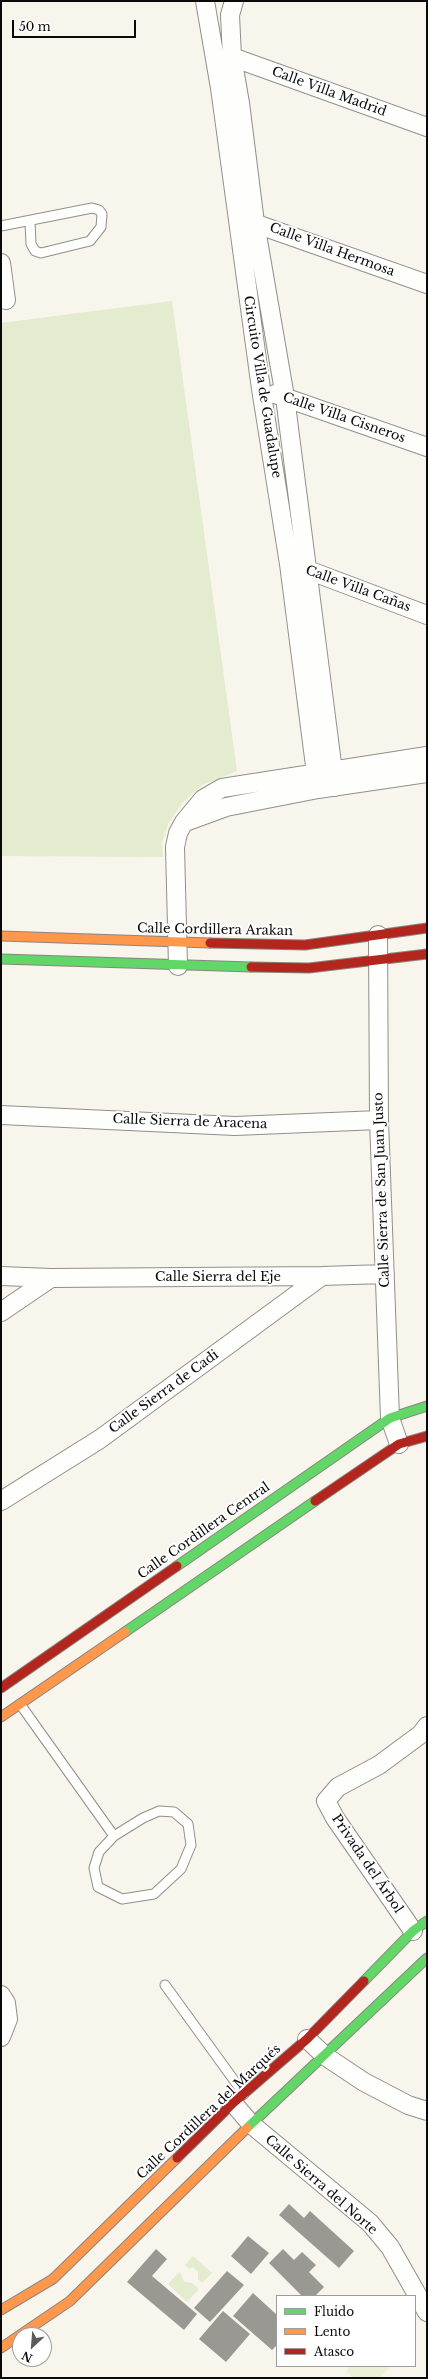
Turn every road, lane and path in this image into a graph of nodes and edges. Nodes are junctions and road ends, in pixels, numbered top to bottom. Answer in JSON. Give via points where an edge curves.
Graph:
{"nodes":[{"id":1,"x":204,"y":1,"type":"edge"},
{"id":2,"x":234,"y":1,"type":"edge"},
{"id":3,"x":223,"y":59,"type":"junction"},
{"id":4,"x":427,"y":127,"type":"edge"},
{"id":5,"x":237,"y":217,"type":"junction"},
{"id":6,"x":30,"y":221,"type":"junction"},
{"id":7,"x":255,"y":223,"type":"junction"},
{"id":8,"x":1,"y":226,"type":"edge"},
{"id":9,"x":1,"y":263,"type":"edge"},
{"id":10,"x":427,"y":284,"type":"edge"},
{"id":11,"x":6,"y":300,"type":"dead end"},
{"id":12,"x":261,"y":389,"type":"junction"},
{"id":13,"x":285,"y":397,"type":"junction"},
{"id":14,"x":427,"y":447,"type":"edge"},
{"id":15,"x":289,"y":564,"type":"junction"},
{"id":16,"x":309,"y":570,"type":"junction"},
{"id":17,"x":427,"y":615,"type":"edge"},
{"id":18,"x":427,"y":756,"type":"edge"},
{"id":19,"x":427,"y":773,"type":"edge"},
{"id":20,"x":334,"y":779,"type":"junction"},
{"id":21,"x":316,"y":782,"type":"junction"},
{"id":22,"x":427,"y":928,"type":"edge"},
{"id":23,"x":378,"y":935,"type":"junction"},
{"id":24,"x":1,"y":936,"type":"edge"},
{"id":25,"x":179,"y":943,"type":"junction"},
{"id":26,"x":427,"y":954,"type":"edge"},
{"id":27,"x":1,"y":959,"type":"edge"},
{"id":28,"x":379,"y":959,"type":"junction"},
{"id":29,"x":178,"y":966,"type":"junction"},
{"id":30,"x":1,"y":1115,"type":"edge"},
{"id":31,"x":379,"y":1120,"type":"junction"},
{"id":32,"x":385,"y":1274,"type":"junction"},
{"id":33,"x":1,"y":1276,"type":"edge"},
{"id":34,"x":322,"y":1276,"type":"junction"},
{"id":35,"x":51,"y":1278,"type":"junction"},
{"id":36,"x":1,"y":1312,"type":"edge"},
{"id":37,"x":427,"y":1406,"type":"edge"},
{"id":38,"x":390,"y":1418,"type":"junction"},
{"id":39,"x":427,"y":1436,"type":"edge"},
{"id":40,"x":399,"y":1444,"type":"junction"},
{"id":41,"x":1,"y":1501,"type":"edge"},
{"id":42,"x":76,"y":1635,"type":"junction"},
{"id":43,"x":90,"y":1656,"type":"junction"},
{"id":44,"x":1,"y":1688,"type":"edge"},
{"id":45,"x":20,"y":1704,"type":"junction"},
{"id":46,"x":1,"y":1717,"type":"edge"},
{"id":47,"x":427,"y":1726,"type":"edge"},
{"id":48,"x":114,"y":1836,"type":"junction"},
{"id":49,"x":420,"y":1926,"type":"edge"},
{"id":50,"x":427,"y":1958,"type":"edge"},
{"id":51,"x":165,"y":1984,"type":"dead end"},
{"id":52,"x":1,"y":1995,"type":"edge"},
{"id":53,"x":1,"y":2037,"type":"edge"},
{"id":54,"x":307,"y":2039,"type":"junction"},
{"id":55,"x":325,"y":2056,"type":"junction"},
{"id":56,"x":238,"y":2099,"type":"junction"},
{"id":57,"x":427,"y":2111,"type":"edge"},
{"id":58,"x":251,"y":2124,"type":"junction"},
{"id":59,"x":1,"y":2310,"type":"edge"},
{"id":60,"x":427,"y":2312,"type":"edge"},
{"id":61,"x":30,"y":2327,"type":"edge"},
{"id":62,"x":12,"y":2340,"type":"edge"},
{"id":63,"x":1,"y":2348,"type":"edge"}],
"edges":[{"from":1,"to":3,"type":"street","name":"Circuito Villa de Guadalupe"},
{"from":2,"to":3,"type":"street","name":"Circuito Villa de Guadalupe"},
{"from":3,"to":4,"type":"street","name":"Calle Villa Madrid"},
{"from":3,"to":5,"type":"street","name":"Circuito Villa de Guadalupe"},
{"from":3,"to":7,"type":"street","name":"Circuito Villa de Guadalupe"},
{"from":5,"to":7,"type":"street","name":"Calle Villa Hermosa"},
{"from":5,"to":12,"type":"street","name":"Circuito Villa de Guadalupe"},
{"from":6,"to":6,"type":"lane","via":[[92,208],[100,210],[102,214],[102,227],[90,241],[41,253],[35,251],[31,244]]},
{"from":6,"to":8,"type":"lane"},
{"from":7,"to":10,"type":"street","name":"Calle Villa Hermosa"},
{"from":7,"to":13,"type":"street","name":"Circuito Villa de Guadalupe"},
{"from":9,"to":11,"type":"street"},
{"from":12,"to":13,"type":"street","name":"Calle Villa Cisneros"},
{"from":12,"to":15,"type":"street","name":"Circuito Villa de Guadalupe"},
{"from":13,"to":14,"type":"street","name":"Calle Villa Cisneros"},
{"from":13,"to":16,"type":"street","name":"Circuito Villa de Guadalupe"},
{"from":15,"to":16,"type":"street","name":"Calle Villa Cañas"},
{"from":15,"to":21,"type":"street","name":"Circuito Villa de Guadalupe"},
{"from":16,"to":17,"type":"street","name":"Calle Villa Cañas"},
{"from":16,"to":20,"type":"street","name":"Circuito Villa de Guadalupe"},
{"from":18,"to":20,"type":"street"},
{"from":19,"to":20,"type":"street"},
{"from":20,"to":21,"type":"street"},
{"from":21,"to":25,"type":"street","via":[[222,788],[203,799],[184,822],[175,847]]},
{"from":22,"to":23,"type":"street","name":"Calle Cordillera Arakan"},
{"from":23,"to":25,"type":"street","name":"Calle Cordillera Arakan","via":[[305,944]]},
{"from":23,"to":28,"type":"street","name":"Calle Sierra de San Juan Justo"},
{"from":24,"to":25,"type":"street","name":"Calle Cordillera Arakan"},
{"from":25,"to":29,"type":"street"},
{"from":26,"to":28,"type":"street"},
{"from":27,"to":29,"type":"street"},
{"from":28,"to":29,"type":"street","via":[[309,968]]},
{"from":28,"to":31,"type":"street","name":"Calle Sierra de San Juan Justo"},
{"from":30,"to":31,"type":"street","name":"Calle Sierra de Aracena","via":[[235,1126]]},
{"from":31,"to":32,"type":"street","name":"Calle Sierra de San Juan Justo"},
{"from":32,"to":34,"type":"street","name":"Calle Sierra del Eje"},
{"from":32,"to":38,"type":"street","name":"Calle Sierra de San Juan Justo"},
{"from":33,"to":35,"type":"street","name":"Calle Sierra del Eje"},
{"from":34,"to":35,"type":"street","name":"Calle Sierra del Eje"},
{"from":34,"to":41,"type":"street","name":"Calle Sierra de Cadi","via":[[100,1439]]},
{"from":35,"to":36,"type":"street"},
{"from":37,"to":38,"type":"street","name":"Calle Cordillera Central"},
{"from":38,"to":40,"type":"street","name":"Calle Sierra de San Juan Justo"},
{"from":38,"to":42,"type":"street","name":"Calle Cordillera Central"},
{"from":39,"to":40,"type":"street"},
{"from":40,"to":43,"type":"street"},
{"from":42,"to":43,"type":"street"},
{"from":42,"to":44,"type":"street","name":"Calle Cordillera Central"},
{"from":43,"to":45,"type":"street"},
{"from":45,"to":46,"type":"street"},
{"from":45,"to":48,"type":"lane"},
{"from":47,"to":49,"type":"street","name":"Privada del Árbol","via":[[421,1734],[379,1765],[338,1787],[326,1801],[335,1818]]},
{"from":48,"to":48,"type":"lane","via":[[99,1852],[94,1868],[98,1887],[122,1899],[154,1894],[181,1870],[191,1845],[188,1824],[174,1812],[159,1811]]},
{"from":49,"to":54,"type":"street","name":"Calle Cordillera del Marqués"},
{"from":50,"to":55,"type":"street"},
{"from":51,"to":56,"type":"lane"},
{"from":52,"to":53,"type":"street","via":[[6,2003],[8,2019]]},
{"from":54,"to":55,"type":"street"},
{"from":54,"to":56,"type":"street","name":"Calle Cordillera del Marqués"},
{"from":55,"to":57,"type":"street","via":[[364,2082],[408,2105]]},
{"from":55,"to":58,"type":"street"},
{"from":56,"to":58,"type":"street","name":"Calle Sierra del Norte"},
{"from":56,"to":59,"type":"street","name":"Calle Cordillera del Marqués","via":[[55,2282]]},
{"from":58,"to":60,"type":"street","name":"Calle Sierra del Norte","via":[[370,2223],[390,2247]]},
{"from":58,"to":61,"type":"street","via":[[67,2298]]},
{"from":62,"to":63,"type":"street"}]}
